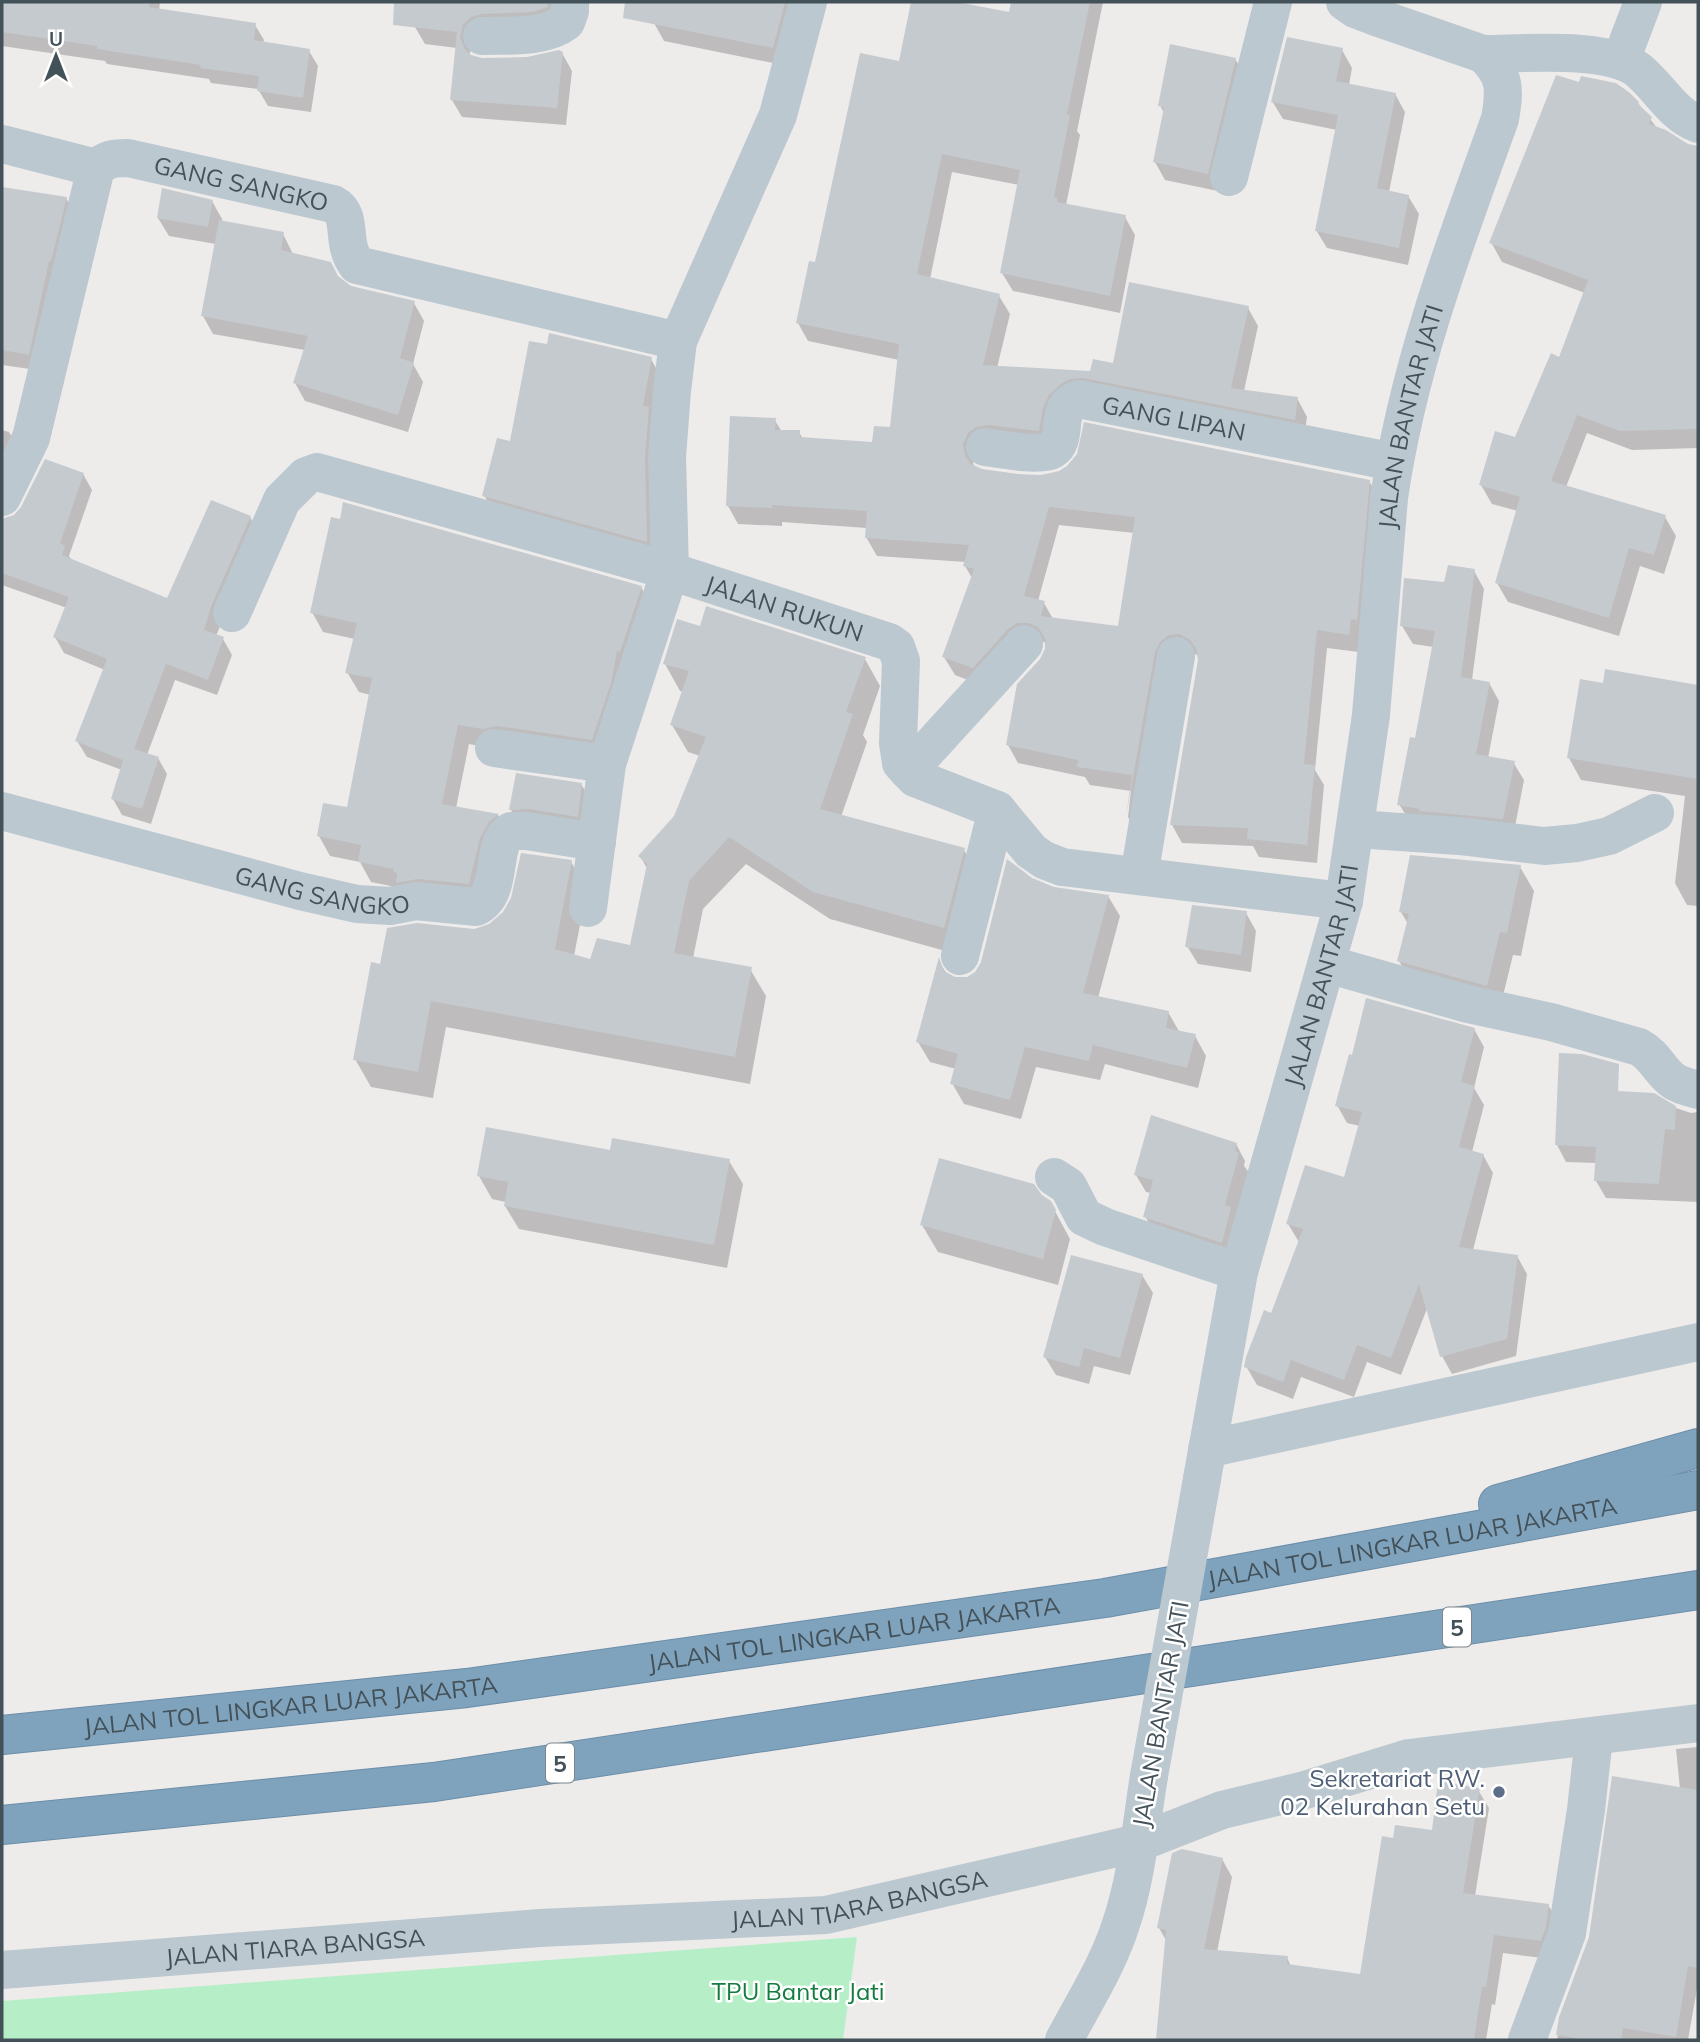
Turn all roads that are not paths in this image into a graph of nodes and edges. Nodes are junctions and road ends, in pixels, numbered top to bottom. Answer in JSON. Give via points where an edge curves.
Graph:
{"nodes":[{"id":1,"x":570,"y":2,"type":"edge"},
{"id":2,"x":808,"y":2,"type":"edge"},
{"id":3,"x":1274,"y":2,"type":"edge"},
{"id":4,"x":1345,"y":2,"type":"edge"},
{"id":5,"x":1643,"y":2,"type":"edge"},
{"id":6,"x":482,"y":36,"type":"dead end"},
{"id":7,"x":1483,"y":54,"type":"junction"},
{"id":8,"x":1621,"y":60,"type":"junction"},
{"id":9,"x":1698,"y":124,"type":"edge"},
{"id":10,"x":2,"y":144,"type":"edge"},
{"id":11,"x":96,"y":169,"type":"junction"},
{"id":12,"x":1229,"y":177,"type":"dead end"},
{"id":13,"x":678,"y":341,"type":"junction"},
{"id":14,"x":985,"y":447,"type":"dead end"},
{"id":15,"x":1394,"y":462,"type":"junction"},
{"id":16,"x":2,"y":496,"type":"edge"},
{"id":17,"x":670,"y":571,"type":"junction"},
{"id":18,"x":232,"y":613,"type":"dead end"},
{"id":19,"x":1024,"y":644,"type":"dead end"},
{"id":20,"x":1176,"y":656,"type":"dead end"},
{"id":21,"x":494,"y":747,"type":"dead end"},
{"id":22,"x":607,"y":764,"type":"junction"},
{"id":23,"x":908,"y":771,"type":"junction"},
{"id":24,"x":997,"y":810,"type":"junction"},
{"id":25,"x":2,"y":811,"type":"edge"},
{"id":26,"x":1655,"y":813,"type":"dead end"},
{"id":27,"x":1356,"y":830,"type":"junction"},
{"id":28,"x":597,"y":842,"type":"junction"},
{"id":29,"x":1139,"y":876,"type":"junction"},
{"id":30,"x":1344,"y":901,"type":"junction"},
{"id":31,"x":588,"y":908,"type":"dead end"},
{"id":32,"x":960,"y":956,"type":"dead end"},
{"id":33,"x":1327,"y":964,"type":"junction"},
{"id":34,"x":1698,"y":1090,"type":"edge"},
{"id":35,"x":1054,"y":1177,"type":"dead end"},
{"id":36,"x":1239,"y":1272,"type":"junction"},
{"id":37,"x":1698,"y":1342,"type":"edge"},
{"id":38,"x":1698,"y":1448,"type":"edge"},
{"id":39,"x":1204,"y":1464,"type":"junction"},
{"id":40,"x":1698,"y":1490,"type":"edge"},
{"id":41,"x":1266,"y":1569,"type":"junction"},
{"id":42,"x":1698,"y":1590,"type":"edge"},
{"id":43,"x":1698,"y":1723,"type":"edge"},
{"id":44,"x":2,"y":1735,"type":"edge"},
{"id":45,"x":1594,"y":1737,"type":"junction"},
{"id":46,"x":2,"y":1825,"type":"edge"},
{"id":47,"x":1138,"y":1843,"type":"junction"},
{"id":48,"x":2,"y":1970,"type":"edge"},
{"id":49,"x":1064,"y":2040,"type":"edge"},
{"id":50,"x":1527,"y":2040,"type":"edge"}],
"edges":[{"from":1,"to":6,"type":"street","via":[[566,22],[551,30]]},
{"from":2,"to":13,"type":"street","via":[[778,115]]},
{"from":3,"to":12,"type":"street"},
{"from":4,"to":7,"type":"street"},
{"from":5,"to":8,"type":"street"},
{"from":7,"to":8,"type":"street","via":[[1597,55]]},
{"from":7,"to":15,"type":"street","name":"JALAN BANTAR JATI","via":[[1496,65],[1503,84],[1500,119],[1433,308]]},
{"from":8,"to":9,"type":"street","via":[[1638,70],[1670,106]]},
{"from":10,"to":11,"type":"street"},
{"from":11,"to":13,"type":"street","name":"GANG SANGKO","via":[[104,161],[128,158],[332,205],[345,215],[346,243],[357,265]]},
{"from":11,"to":16,"type":"street","via":[[31,438]]},
{"from":13,"to":17,"type":"street","via":[[667,457]]},
{"from":14,"to":15,"type":"street","name":"GANG LIPAN","via":[[1052,450],[1058,443],[1065,408],[1079,399]]},
{"from":15,"to":27,"type":"street","name":"JALAN BANTAR JATI","via":[[1374,691]]},
{"from":17,"to":18,"type":"street","via":[[317,472],[306,476],[282,500]]},
{"from":17,"to":22,"type":"street"},
{"from":17,"to":23,"type":"street","name":"JALAN RUKUN","via":[[896,646],[901,661],[899,753]]},
{"from":19,"to":23,"type":"street"},
{"from":20,"to":29,"type":"street"},
{"from":21,"to":22,"type":"street"},
{"from":22,"to":28,"type":"street"},
{"from":23,"to":24,"type":"street","via":[[915,778]]},
{"from":24,"to":29,"type":"street","via":[[1044,860],[1062,867]]},
{"from":24,"to":32,"type":"street"},
{"from":25,"to":28,"type":"street","name":"GANG SANGKO","via":[[300,891],[373,906],[416,901],[483,904],[494,883],[503,837],[511,831]]},
{"from":26,"to":27,"type":"street","via":[[1609,836],[1544,846]]},
{"from":27,"to":30,"type":"street","name":"JALAN BANTAR JATI"},
{"from":28,"to":31,"type":"street"},
{"from":29,"to":30,"type":"street"},
{"from":30,"to":33,"type":"street","name":"JALAN BANTAR JATI"},
{"from":33,"to":34,"type":"street","via":[[1639,1047],[1671,1079]]},
{"from":33,"to":36,"type":"street","name":"JALAN BANTAR JATI"},
{"from":35,"to":36,"type":"street","via":[[1068,1186],[1084,1217]]},
{"from":36,"to":39,"type":"street","name":"JALAN BANTAR JATI"},
{"from":37,"to":39,"type":"street"},
{"from":38,"to":41,"type":"highway"},
{"from":39,"to":47,"type":"street","name":"JALAN BANTAR JATI","bridge":true},
{"from":40,"to":41,"type":"highway","name":"JALAN TOL LINGKAR LUAR JAKARTA"},
{"from":41,"to":44,"type":"highway","name":"JALAN TOL LINGKAR LUAR JAKARTA","via":[[1105,1598],[467,1688]]},
{"from":42,"to":46,"type":"highway","number":"5","via":[[434,1782]]},
{"from":43,"to":45,"type":"street","name":"JALAN TIARA BANGSA"},
{"from":45,"to":47,"type":"street","name":"JALAN TIARA BANGSA","via":[[1409,1758],[1222,1810]]},
{"from":45,"to":50,"type":"street","via":[[1567,1933]]},
{"from":47,"to":48,"type":"street","name":"JALAN TIARA BANGSA","via":[[826,1915],[540,1928]]},
{"from":47,"to":49,"type":"street","name":"JALAN BANTAR JATI","via":[[1121,1925]]}]}
